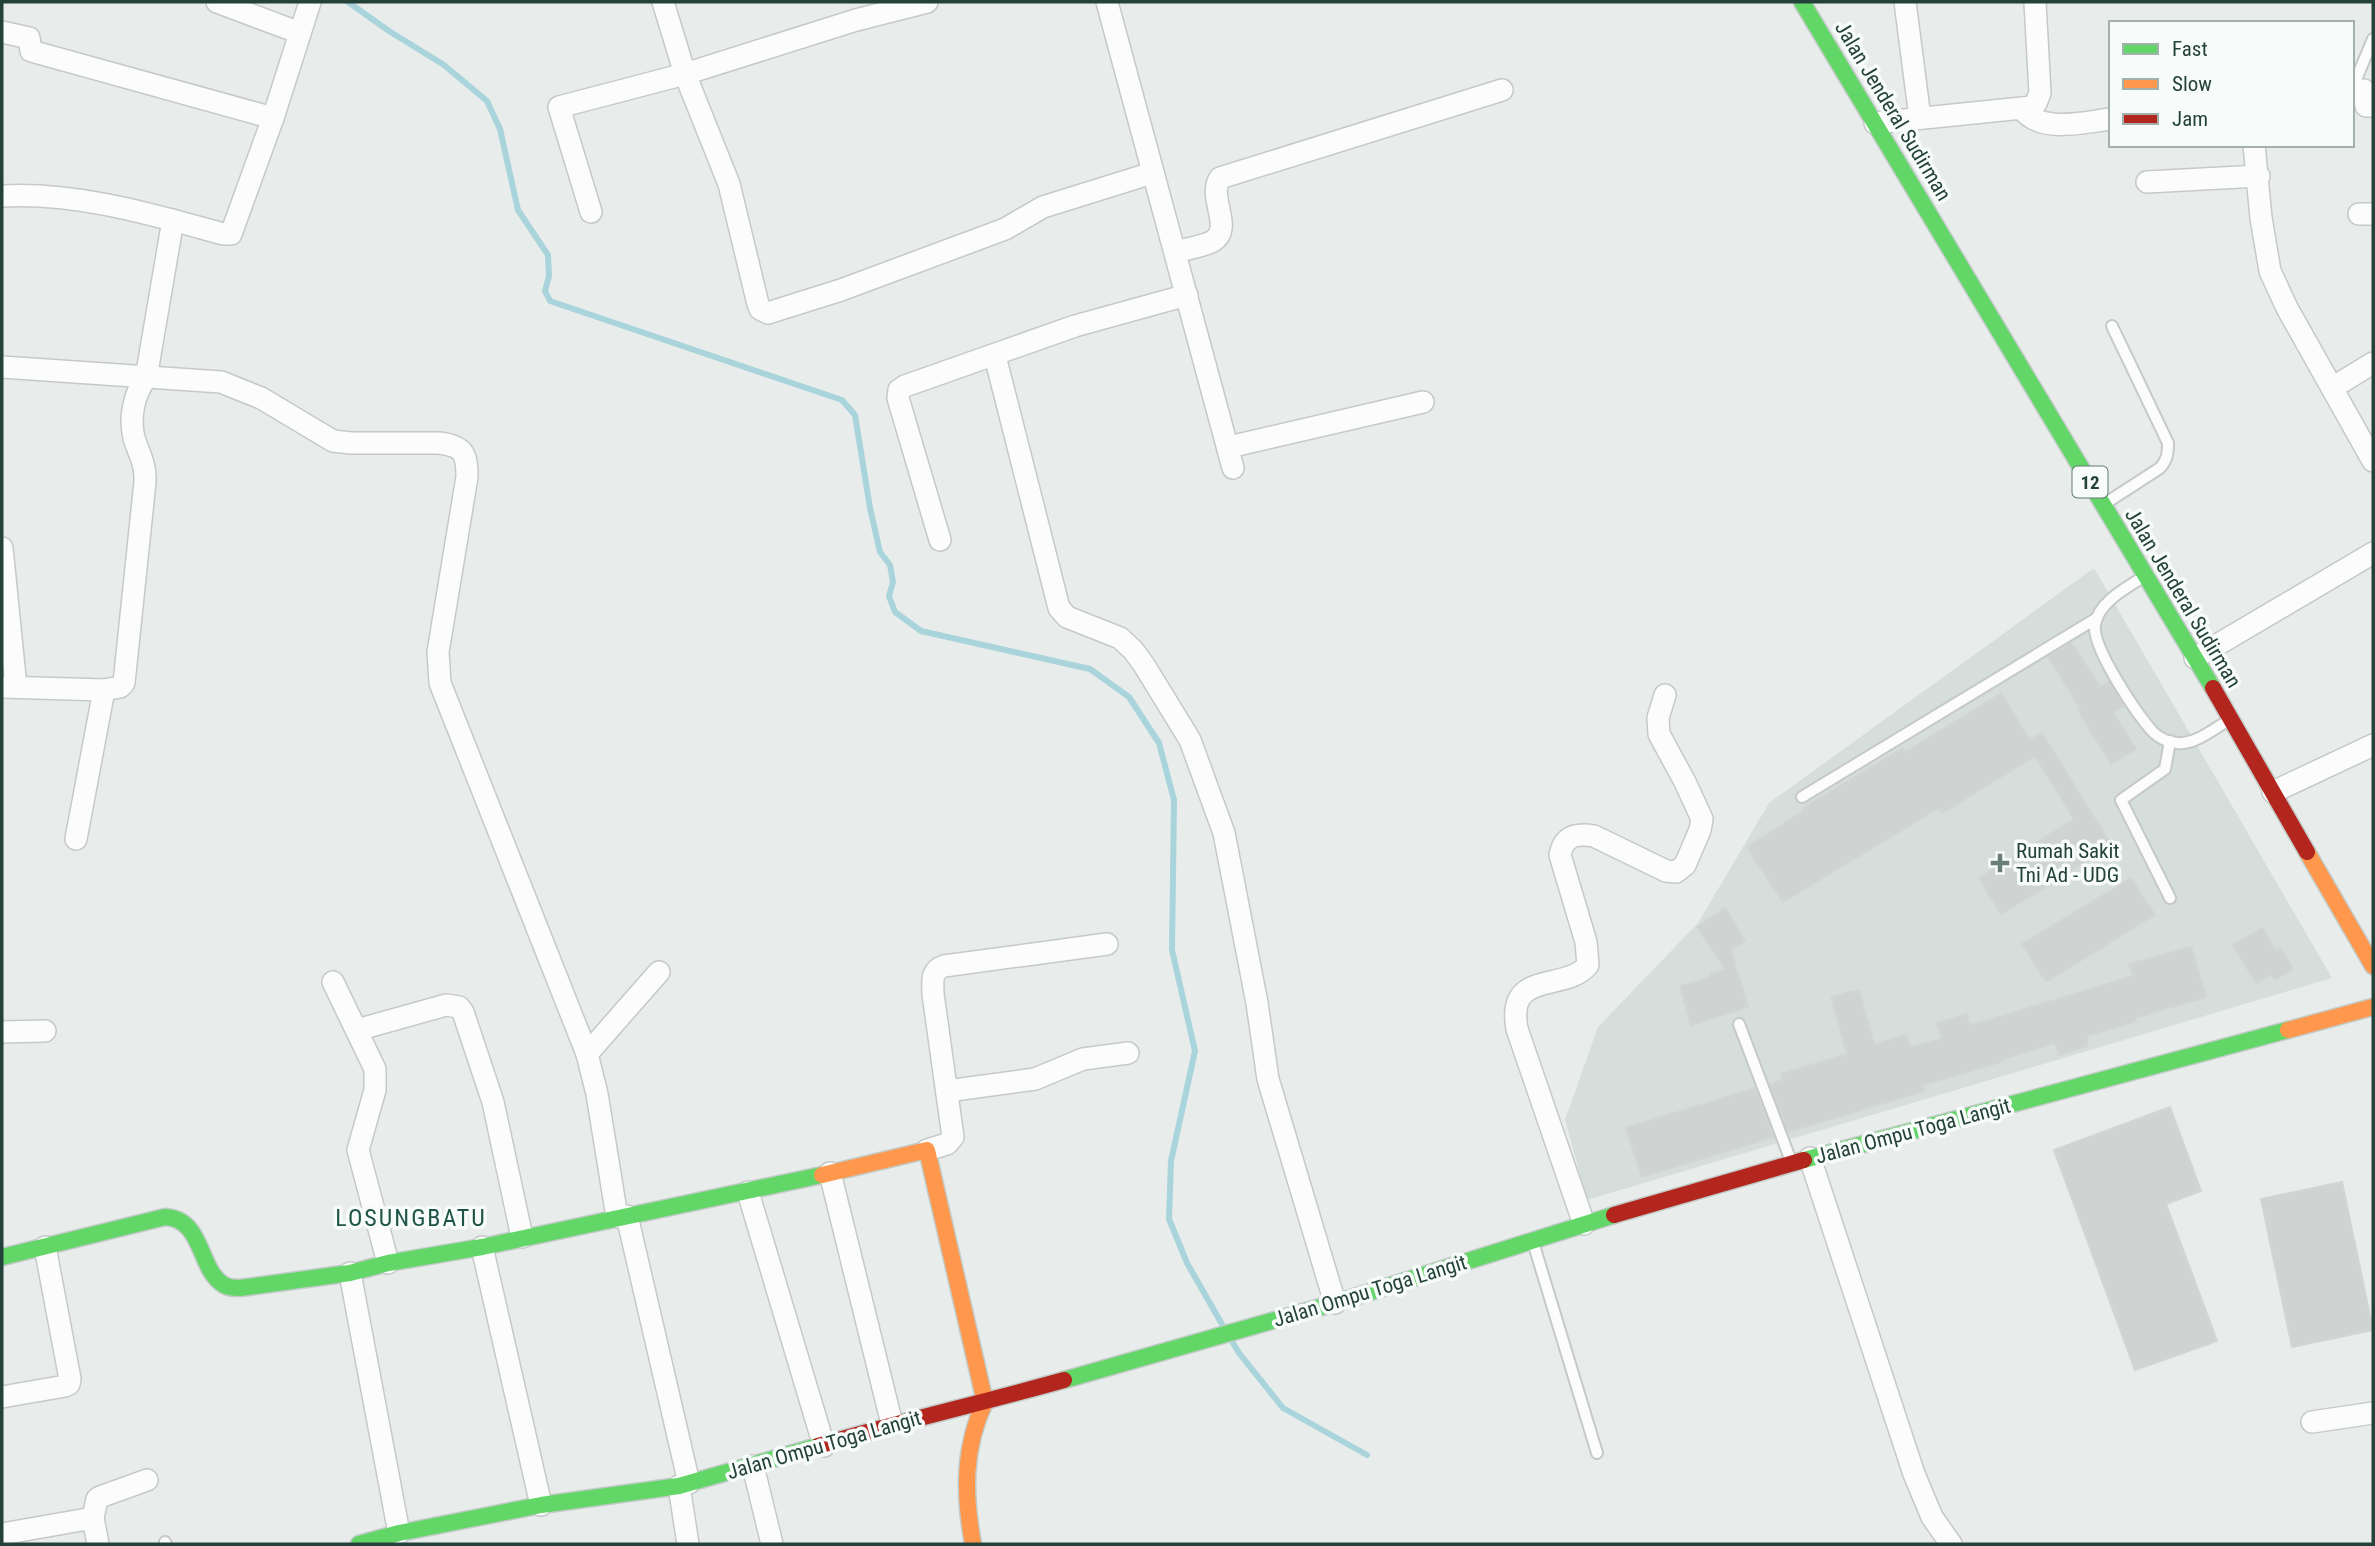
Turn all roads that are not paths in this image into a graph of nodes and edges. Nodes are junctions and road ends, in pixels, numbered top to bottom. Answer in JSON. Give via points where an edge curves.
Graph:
{"nodes":[{"id":1,"x":217,"y":2,"type":"edge"},
{"id":2,"x":310,"y":2,"type":"edge"},
{"id":3,"x":663,"y":2,"type":"edge"},
{"id":4,"x":927,"y":2,"type":"edge"},
{"id":5,"x":1107,"y":2,"type":"edge"},
{"id":6,"x":1802,"y":2,"type":"edge"},
{"id":7,"x":1905,"y":2,"type":"edge"},
{"id":8,"x":2035,"y":2,"type":"edge"},
{"id":9,"x":2,"y":32,"type":"edge"},
{"id":10,"x":300,"y":33,"type":"junction"},
{"id":11,"x":2373,"y":39,"type":"edge"},
{"id":12,"x":685,"y":75,"type":"junction"},
{"id":13,"x":2354,"y":85,"type":"edge"},
{"id":14,"x":1503,"y":90,"type":"dead end"},
{"id":15,"x":2354,"y":90,"type":"edge"},
{"id":16,"x":2373,"y":106,"type":"edge"},
{"id":17,"x":2022,"y":109,"type":"junction"},
{"id":18,"x":273,"y":118,"type":"junction"},
{"id":19,"x":1920,"y":118,"type":"junction"},
{"id":20,"x":2109,"y":119,"type":"edge"},
{"id":21,"x":1875,"y":123,"type":"junction"},
{"id":22,"x":2254,"y":147,"type":"edge"},
{"id":23,"x":1153,"y":173,"type":"junction"},
{"id":24,"x":2259,"y":176,"type":"junction"},
{"id":25,"x":2147,"y":182,"type":"dead end"},
{"id":26,"x":2,"y":196,"type":"edge"},
{"id":27,"x":592,"y":212,"type":"dead end"},
{"id":28,"x":173,"y":220,"type":"junction"},
{"id":29,"x":1176,"y":252,"type":"junction"},
{"id":30,"x":1187,"y":295,"type":"junction"},
{"id":31,"x":2112,"y":326,"type":"dead end"},
{"id":32,"x":995,"y":356,"type":"junction"},
{"id":33,"x":2373,"y":363,"type":"edge"},
{"id":34,"x":2,"y":367,"type":"edge"},
{"id":35,"x":146,"y":378,"type":"junction"},
{"id":36,"x":2332,"y":388,"type":"junction"},
{"id":37,"x":1423,"y":402,"type":"dead end"},
{"id":38,"x":2373,"y":461,"type":"edge"},
{"id":39,"x":2104,"y":504,"type":"junction"},
{"id":40,"x":940,"y":540,"type":"dead end"},
{"id":41,"x":2,"y":548,"type":"edge"},
{"id":42,"x":2373,"y":553,"type":"edge"},
{"id":43,"x":2145,"y":576,"type":"junction"},
{"id":44,"x":2097,"y":618,"type":"junction"},
{"id":45,"x":2195,"y":658,"type":"junction"},
{"id":46,"x":9,"y":687,"type":"edge"},
{"id":47,"x":104,"y":690,"type":"junction"},
{"id":48,"x":1665,"y":695,"type":"dead end"},
{"id":49,"x":2231,"y":720,"type":"junction"},
{"id":50,"x":2170,"y":741,"type":"junction"},
{"id":51,"x":2373,"y":745,"type":"edge"},
{"id":52,"x":2273,"y":792,"type":"junction"},
{"id":53,"x":1802,"y":797,"type":"dead end"},
{"id":54,"x":76,"y":839,"type":"dead end"},
{"id":55,"x":2170,"y":898,"type":"dead end"},
{"id":56,"x":1107,"y":944,"type":"dead end"},
{"id":57,"x":2373,"y":966,"type":"edge"},
{"id":58,"x":659,"y":972,"type":"dead end"},
{"id":59,"x":333,"y":982,"type":"dead end"},
{"id":60,"x":2373,"y":1006,"type":"edge"},
{"id":61,"x":1739,"y":1024,"type":"dead end"},
{"id":62,"x":357,"y":1030,"type":"junction"},
{"id":63,"x":46,"y":1031,"type":"dead end"},
{"id":64,"x":2,"y":1032,"type":"edge"},
{"id":65,"x":1128,"y":1052,"type":"dead end"},
{"id":66,"x":587,"y":1054,"type":"junction"},
{"id":67,"x":947,"y":1091,"type":"junction"},
{"id":68,"x":927,"y":1150,"type":"junction"},
{"id":69,"x":1801,"y":1161,"type":"junction"},
{"id":70,"x":830,"y":1173,"type":"junction"},
{"id":71,"x":748,"y":1192,"type":"junction"},
{"id":72,"x":622,"y":1217,"type":"junction"},
{"id":73,"x":1584,"y":1224,"type":"junction"},
{"id":74,"x":522,"y":1237,"type":"junction"},
{"id":75,"x":1533,"y":1242,"type":"junction"},
{"id":76,"x":45,"y":1247,"type":"junction"},
{"id":77,"x":482,"y":1247,"type":"junction"},
{"id":78,"x":2,"y":1257,"type":"edge"},
{"id":79,"x":388,"y":1263,"type":"junction"},
{"id":80,"x":350,"y":1273,"type":"junction"},
{"id":81,"x":1335,"y":1303,"type":"junction"},
{"id":82,"x":2,"y":1397,"type":"edge"},
{"id":83,"x":985,"y":1402,"type":"junction"},
{"id":84,"x":2373,"y":1413,"type":"edge"},
{"id":85,"x":2312,"y":1422,"type":"dead end"},
{"id":86,"x":892,"y":1424,"type":"junction"},
{"id":87,"x":824,"y":1446,"type":"junction"},
{"id":88,"x":1597,"y":1453,"type":"dead end"},
{"id":89,"x":752,"y":1466,"type":"junction"},
{"id":90,"x":147,"y":1480,"type":"dead end"},
{"id":91,"x":684,"y":1484,"type":"junction"},
{"id":92,"x":541,"y":1505,"type":"junction"},
{"id":93,"x":93,"y":1518,"type":"junction"},
{"id":94,"x":400,"y":1533,"type":"junction"},
{"id":95,"x":2,"y":1534,"type":"edge"},
{"id":96,"x":98,"y":1544,"type":"edge"},
{"id":97,"x":359,"y":1544,"type":"edge"},
{"id":98,"x":688,"y":1544,"type":"edge"},
{"id":99,"x":772,"y":1544,"type":"edge"},
{"id":100,"x":973,"y":1544,"type":"edge"},
{"id":101,"x":1951,"y":1544,"type":"edge"}],
"edges":[{"from":1,"to":10,"type":"street"},
{"from":2,"to":10,"type":"street"},
{"from":3,"to":12,"type":"street"},
{"from":4,"to":12,"type":"street"},
{"from":5,"to":23,"type":"street"},
{"from":6,"to":21,"type":"main road","name":"Jalan Jenderal Sudirman","number":"12"},
{"from":7,"to":19,"type":"street"},
{"from":8,"to":17,"type":"street","via":[[2040,93],[2032,107]]},
{"from":9,"to":18,"type":"street","via":[[29,38],[31,51]]},
{"from":10,"to":18,"type":"street"},
{"from":11,"to":13,"type":"lane"},
{"from":12,"to":23,"type":"street","via":[[729,184],[758,304],[768,313],[1005,229],[1043,207]]},
{"from":12,"to":27,"type":"street","via":[[559,107]]},
{"from":14,"to":29,"type":"street","via":[[1220,178],[1215,190],[1220,232],[1212,242]]},
{"from":15,"to":16,"type":"street","via":[[2364,90],[2367,106]]},
{"from":17,"to":19,"type":"street"},
{"from":17,"to":20,"type":"street","via":[[2047,123]]},
{"from":18,"to":28,"type":"street","via":[[231,233]]},
{"from":19,"to":21,"type":"street"},
{"from":21,"to":39,"type":"main road","name":"Jalan Jenderal Sudirman","number":"12"},
{"from":22,"to":24,"type":"street"},
{"from":23,"to":29,"type":"street"},
{"from":24,"to":25,"type":"street"},
{"from":24,"to":36,"type":"street","via":[[2270,271]]},
{"from":26,"to":28,"type":"street","via":[[57,196]]},
{"from":28,"to":35,"type":"street"},
{"from":29,"to":30,"type":"street"},
{"from":30,"to":32,"type":"street"},
{"from":30,"to":37,"type":"street","via":[[1231,457]]},
{"from":31,"to":39,"type":"lane","via":[[2168,443],[2168,454],[2160,468]]},
{"from":32,"to":40,"type":"street","via":[[905,386],[898,393]]},
{"from":32,"to":81,"type":"street","via":[[1059,608],[1068,617],[1120,638],[1133,650],[1190,740],[1210,793],[1224,833],[1268,1079]]},
{"from":33,"to":36,"type":"street"},
{"from":34,"to":35,"type":"street"},
{"from":35,"to":47,"type":"street","via":[[136,391],[134,408],[133,430],[146,471],[125,678],[122,686]]},
{"from":35,"to":66,"type":"street","via":[[232,386],[333,441],[439,443],[463,452],[467,477],[438,652],[440,682]]},
{"from":36,"to":38,"type":"street"},
{"from":39,"to":43,"type":"main road","name":"Jalan Jenderal Sudirman","number":"12"},
{"from":41,"to":46,"type":"street"},
{"from":42,"to":45,"type":"street"},
{"from":43,"to":44,"type":"lane","via":[[2119,593]]},
{"from":43,"to":45,"type":"main road","name":"Jalan Jenderal Sudirman","number":"12"},
{"from":44,"to":50,"type":"lane","via":[[2096,640],[2122,688],[2154,733]]},
{"from":44,"to":53,"type":"lane"},
{"from":45,"to":49,"type":"main road","name":"Jalan Jenderal Sudirman","number":"12"},
{"from":46,"to":47,"type":"street"},
{"from":47,"to":54,"type":"street"},
{"from":48,"to":73,"type":"street","via":[[1658,734],[1702,819],[1685,865],[1676,872],[1666,871],[1594,836],[1570,836],[1560,855],[1586,942],[1588,965],[1528,990],[1517,1001],[1517,1029]]},
{"from":49,"to":50,"type":"lane","via":[[2199,738]]},
{"from":49,"to":52,"type":"main road","name":"Jalan Jenderal Sudirman","number":"12"},
{"from":50,"to":55,"type":"lane","via":[[2165,769],[2122,800]]},
{"from":51,"to":52,"type":"street"},
{"from":52,"to":57,"type":"main road","name":"Jalan Jenderal Sudirman","number":"12"},
{"from":56,"to":67,"type":"street","via":[[939,968],[933,975],[933,987]]},
{"from":58,"to":66,"type":"street"},
{"from":59,"to":62,"type":"street"},
{"from":60,"to":69,"type":"main road","name":"Jalan Ompu Toga Langit"},
{"from":61,"to":69,"type":"lane"},
{"from":62,"to":74,"type":"street","via":[[446,1005],[463,1012],[493,1102]]},
{"from":62,"to":79,"type":"street","via":[[376,1077],[358,1150]]},
{"from":63,"to":64,"type":"street"},
{"from":65,"to":67,"type":"street","via":[[1083,1059],[1035,1079]]},
{"from":66,"to":72,"type":"street"},
{"from":67,"to":68,"type":"street","via":[[953,1137],[947,1144]]},
{"from":68,"to":70,"type":"main road"},
{"from":68,"to":83,"type":"main road"},
{"from":69,"to":73,"type":"main road","name":"Jalan Ompu Toga Langit"},
{"from":69,"to":101,"type":"street","via":[[1914,1474],[1932,1517]]},
{"from":70,"to":71,"type":"main road"},
{"from":70,"to":86,"type":"street"},
{"from":71,"to":72,"type":"main road"},
{"from":71,"to":87,"type":"street"},
{"from":72,"to":74,"type":"main road"},
{"from":72,"to":91,"type":"street"},
{"from":73,"to":75,"type":"main road","name":"Jalan Ompu Toga Langit"},
{"from":74,"to":77,"type":"main road"},
{"from":75,"to":81,"type":"main road","name":"Jalan Ompu Toga Langit"},
{"from":75,"to":88,"type":"lane"},
{"from":76,"to":78,"type":"main road"},
{"from":76,"to":80,"type":"main road","via":[[173,1217],[185,1222],[211,1271],[226,1287]]},
{"from":76,"to":82,"type":"street","via":[[69,1384]]},
{"from":77,"to":79,"type":"main road"},
{"from":77,"to":92,"type":"street"},
{"from":79,"to":80,"type":"main road"},
{"from":80,"to":94,"type":"street"},
{"from":81,"to":83,"type":"main road","name":"Jalan Ompu Toga Langit"},
{"from":83,"to":86,"type":"main road","name":"Jalan Ompu Toga Langit"},
{"from":83,"to":100,"type":"main road","via":[[970,1450]]},
{"from":84,"to":85,"type":"street"},
{"from":86,"to":87,"type":"main road","name":"Jalan Ompu Toga Langit"},
{"from":87,"to":89,"type":"main road","name":"Jalan Ompu Toga Langit"},
{"from":89,"to":91,"type":"main road","name":"Jalan Ompu Toga Langit"},
{"from":89,"to":99,"type":"street"},
{"from":90,"to":93,"type":"street","via":[[97,1499]]},
{"from":91,"to":92,"type":"main road","name":"Jalan Ompu Toga Langit"},
{"from":91,"to":98,"type":"street"},
{"from":92,"to":94,"type":"main road","name":"Jalan Ompu Toga Langit"},
{"from":93,"to":95,"type":"street"},
{"from":93,"to":96,"type":"street"},
{"from":94,"to":97,"type":"main road","name":"Jalan Ompu Toga Langit"}]}
